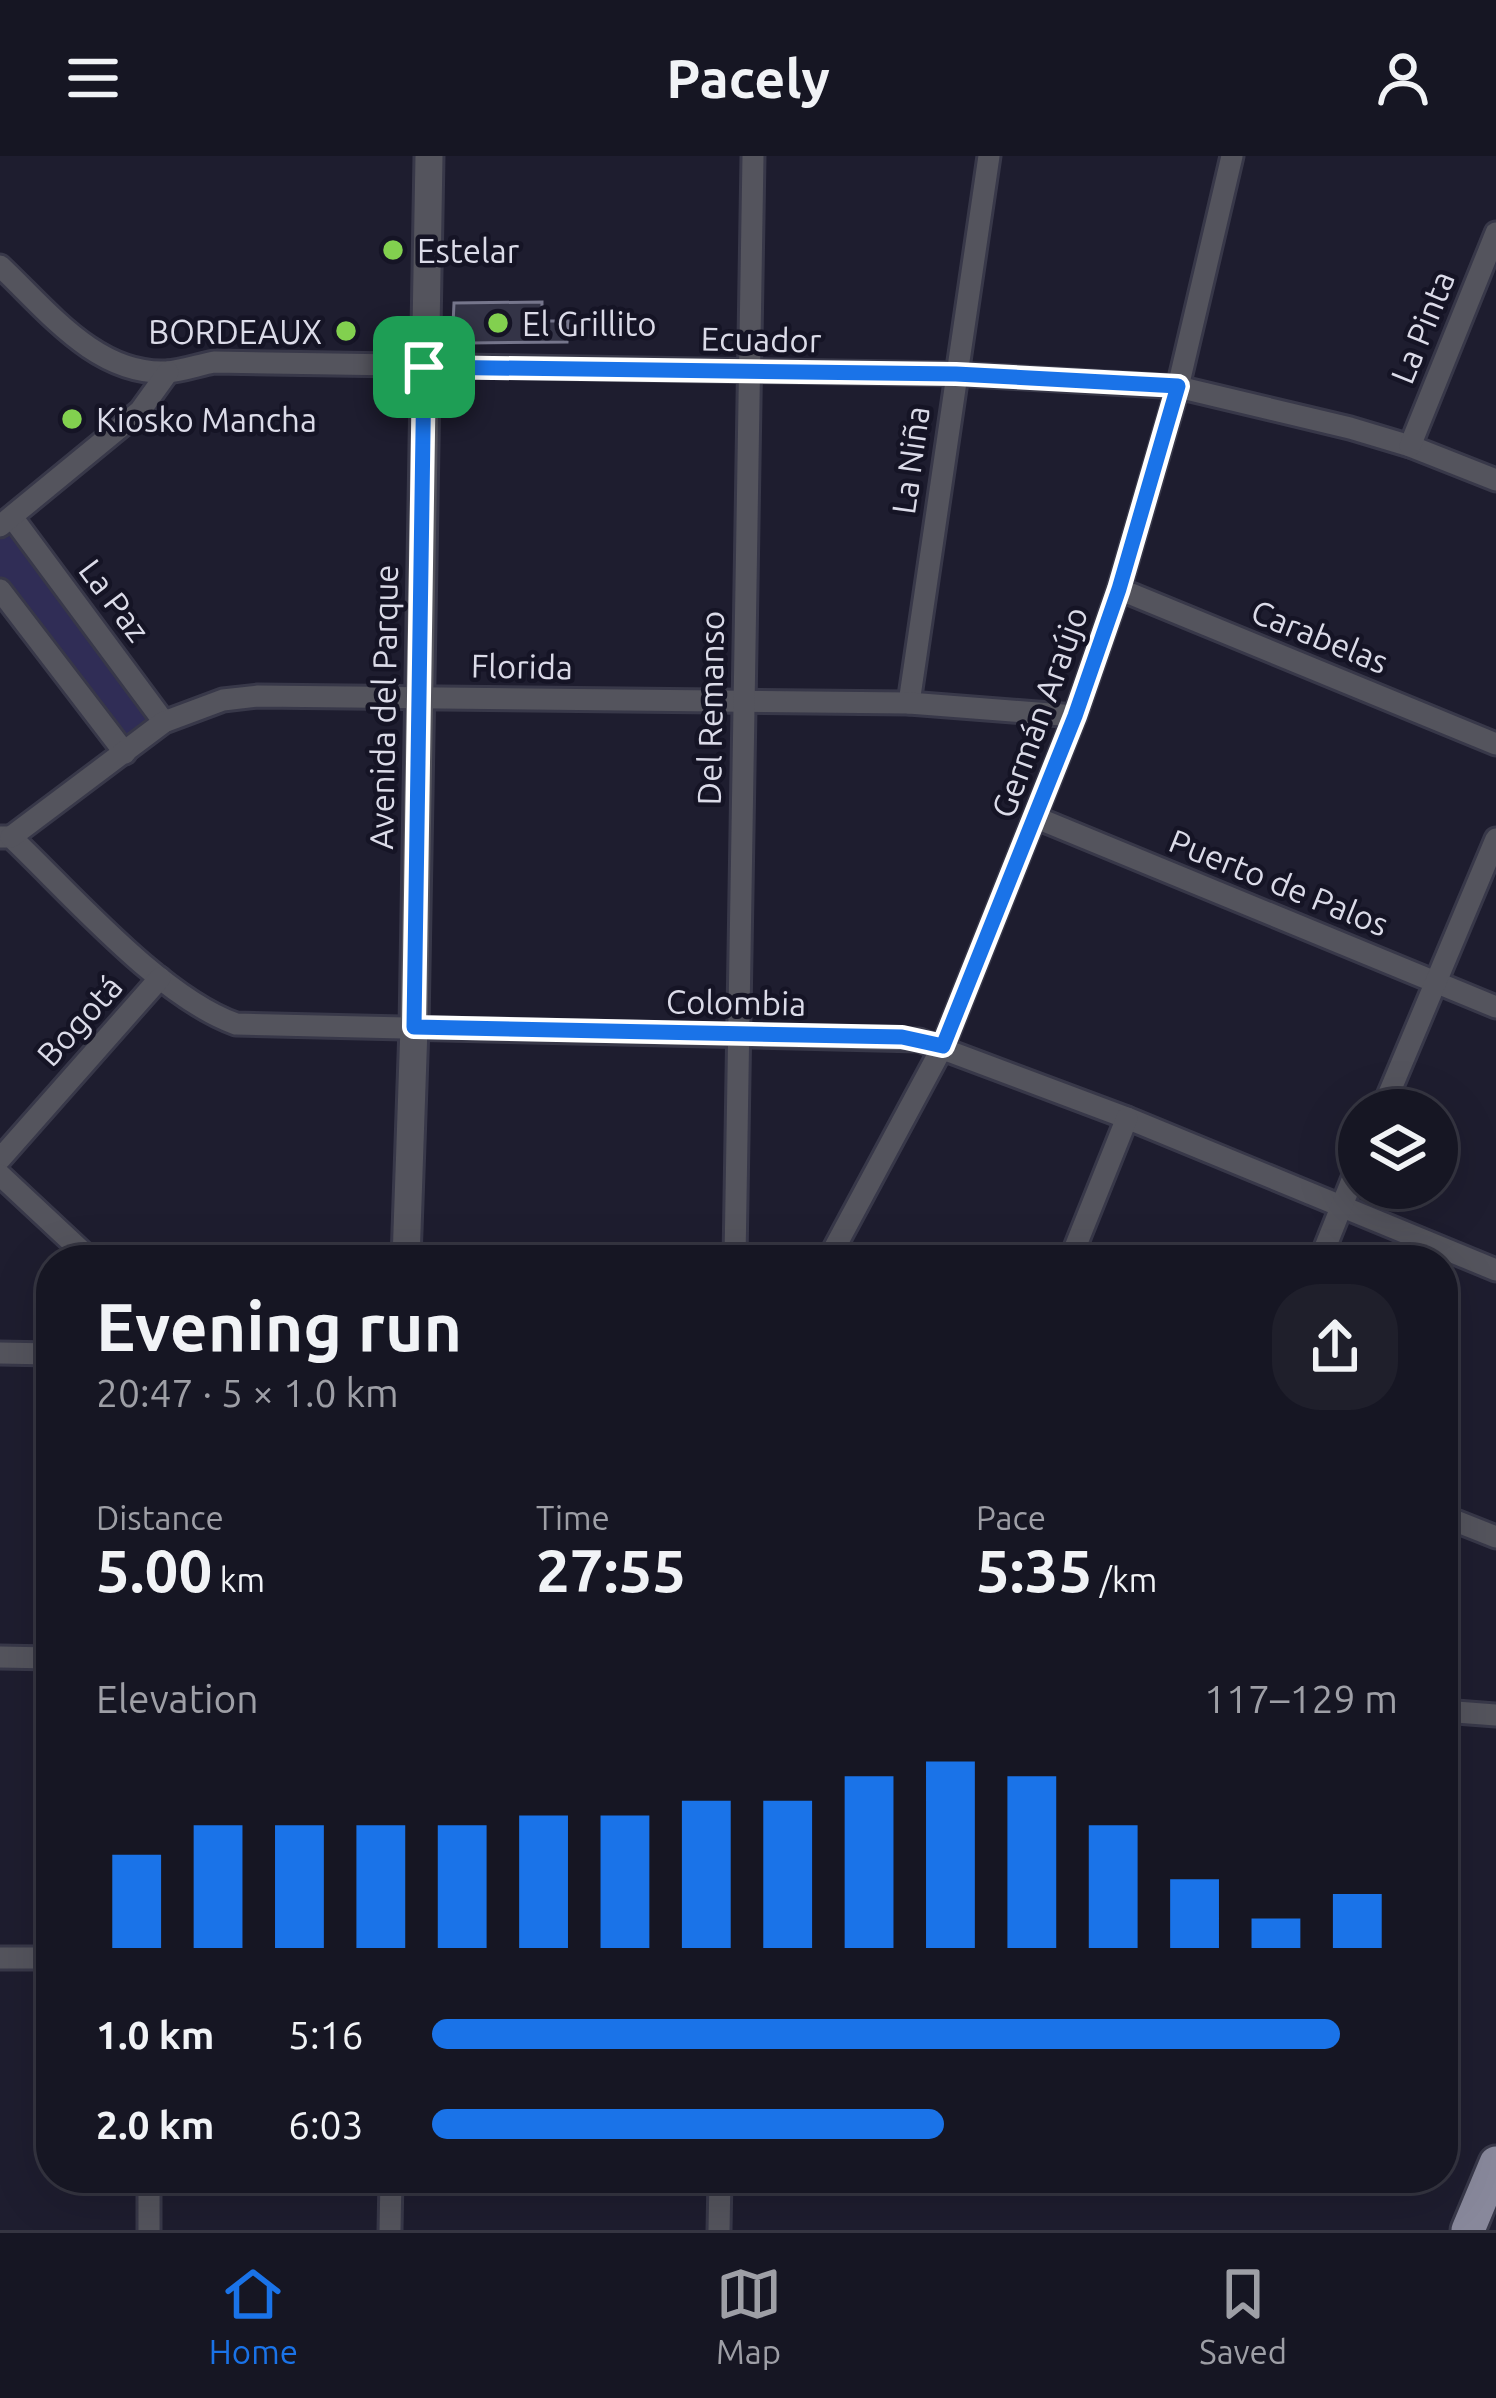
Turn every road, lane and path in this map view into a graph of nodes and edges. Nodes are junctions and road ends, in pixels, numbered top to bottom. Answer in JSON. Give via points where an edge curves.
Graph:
{"nodes":[{"id":1,"x":429,"y":156,"type":"edge"},
{"id":2,"x":753,"y":156,"type":"edge"},
{"id":3,"x":989,"y":156,"type":"edge"},
{"id":4,"x":1232,"y":156,"type":"edge"},
{"id":5,"x":1496,"y":233,"type":"edge"},
{"id":6,"x":0,"y":266,"type":"edge"},
{"id":7,"x":424,"y":367,"type":"junction"},
{"id":8,"x":748,"y":371,"type":"junction"},
{"id":9,"x":168,"y":372,"type":"junction"},
{"id":10,"x":956,"y":374,"type":"junction"},
{"id":11,"x":1178,"y":386,"type":"junction"},
{"id":12,"x":1410,"y":446,"type":"junction"},
{"id":13,"x":1496,"y":480,"type":"edge"},
{"id":14,"x":6,"y":522,"type":"edge"},
{"id":15,"x":1119,"y":589,"type":"junction"},
{"id":16,"x":0,"y":590,"type":"edge"},
{"id":17,"x":418,"y":697,"type":"junction"},
{"id":18,"x":909,"y":703,"type":"junction"},
{"id":19,"x":743,"y":704,"type":"junction"},
{"id":20,"x":1075,"y":716,"type":"junction"},
{"id":21,"x":164,"y":722,"type":"junction"},
{"id":22,"x":1496,"y":744,"type":"edge"},
{"id":23,"x":124,"y":754,"type":"junction"},
{"id":24,"x":1037,"y":818,"type":"junction"},
{"id":25,"x":5,"y":837,"type":"edge"},
{"id":26,"x":1496,"y":839,"type":"edge"},
{"id":27,"x":160,"y":978,"type":"junction"},
{"id":28,"x":1436,"y":982,"type":"junction"},
{"id":29,"x":1496,"y":1007,"type":"edge"},
{"id":30,"x":414,"y":1027,"type":"junction"},
{"id":31,"x":740,"y":1036,"type":"junction"},
{"id":32,"x":943,"y":1046,"type":"junction"},
{"id":33,"x":1391,"y":1089,"type":"edge"},
{"id":34,"x":1127,"y":1118,"type":"junction"},
{"id":35,"x":0,"y":1159,"type":"edge"},
{"id":36,"x":0,"y":1175,"type":"edge"},
{"id":37,"x":1338,"y":1202,"type":"edge"},
{"id":38,"x":1340,"y":1209,"type":"edge"},
{"id":39,"x":1354,"y":1209,"type":"edge"},
{"id":40,"x":75,"y":1245,"type":"edge"},
{"id":41,"x":407,"y":1245,"type":"edge"},
{"id":42,"x":735,"y":1245,"type":"edge"},
{"id":43,"x":836,"y":1245,"type":"edge"},
{"id":44,"x":1076,"y":1245,"type":"edge"},
{"id":45,"x":1325,"y":1245,"type":"edge"},
{"id":46,"x":1438,"y":1245,"type":"edge"},
{"id":47,"x":1458,"y":1254,"type":"edge"},
{"id":48,"x":1496,"y":1270,"type":"edge"},
{"id":49,"x":0,"y":1353,"type":"edge"},
{"id":50,"x":36,"y":1354,"type":"edge"},
{"id":51,"x":1458,"y":1522,"type":"edge"},
{"id":52,"x":1496,"y":1537,"type":"edge"},
{"id":53,"x":0,"y":1657,"type":"edge"},
{"id":54,"x":36,"y":1658,"type":"edge"},
{"id":55,"x":1458,"y":1712,"type":"edge"},
{"id":56,"x":1496,"y":1715,"type":"edge"},
{"id":57,"x":0,"y":1958,"type":"edge"},
{"id":58,"x":36,"y":1958,"type":"edge"},
{"id":59,"x":1496,"y":2163,"type":"edge"},
{"id":60,"x":149,"y":2193,"type":"edge"},
{"id":61,"x":391,"y":2193,"type":"edge"},
{"id":62,"x":720,"y":2193,"type":"edge"},
{"id":63,"x":149,"y":2230,"type":"edge"},
{"id":64,"x":390,"y":2230,"type":"edge"},
{"id":65,"x":719,"y":2230,"type":"edge"},
{"id":66,"x":1468,"y":2230,"type":"edge"}],
"edges":[{"from":1,"to":7,"type":"street","name":"Avenida del Parque"},
{"from":2,"to":8,"type":"street","name":"Del Remanso"},
{"from":3,"to":10,"type":"street","name":"La Niña"},
{"from":4,"to":11,"type":"street","name":"Germán Araújo"},
{"from":5,"to":12,"type":"street","name":"La Pinta"},
{"from":6,"to":9,"type":"street","via":[[99,357]]},
{"from":7,"to":8,"type":"street","name":"Ecuador"},
{"from":7,"to":9,"type":"street","name":"Ecuador","via":[[214,362]]},
{"from":7,"to":17,"type":"street","name":"Avenida del Parque"},
{"from":8,"to":10,"type":"street","name":"Ecuador"},
{"from":8,"to":19,"type":"street","name":"Del Remanso"},
{"from":9,"to":14,"type":"street","via":[[140,411]]},
{"from":10,"to":11,"type":"street","name":"Ecuador"},
{"from":10,"to":18,"type":"street","name":"La Niña"},
{"from":11,"to":12,"type":"street","name":"Ecuador"},
{"from":11,"to":15,"type":"street","name":"Germán Araújo"},
{"from":12,"to":13,"type":"street","name":"Ecuador"},
{"from":14,"to":21,"type":"street","name":"La Paz"},
{"from":15,"to":20,"type":"street","name":"Germán Araújo"},
{"from":15,"to":22,"type":"street","name":"Carabelas"},
{"from":16,"to":23,"type":"street"},
{"from":17,"to":19,"type":"street","name":"Florida"},
{"from":17,"to":21,"type":"street","name":"Florida","via":[[258,696]]},
{"from":17,"to":30,"type":"street","name":"Avenida del Parque"},
{"from":18,"to":19,"type":"street","name":"Florida"},
{"from":18,"to":20,"type":"street","name":"Florida"},
{"from":19,"to":31,"type":"street","name":"Del Remanso"},
{"from":20,"to":24,"type":"street","name":"Germán Araújo"},
{"from":21,"to":23,"type":"street","name":"Florida"},
{"from":23,"to":25,"type":"street","name":"Florida"},
{"from":24,"to":28,"type":"street","name":"Puerto de Palos"},
{"from":24,"to":32,"type":"street","name":"Germán Araújo"},
{"from":25,"to":27,"type":"street","name":"Colombia"},
{"from":26,"to":28,"type":"street"},
{"from":27,"to":30,"type":"street","name":"Colombia","via":[[236,1024]]},
{"from":27,"to":35,"type":"street","name":"Bogotá"},
{"from":28,"to":29,"type":"street","name":"Puerto de Palos"},
{"from":28,"to":33,"type":"street"},
{"from":30,"to":31,"type":"street","name":"Colombia"},
{"from":30,"to":41,"type":"street","name":"Avenida del Parque"},
{"from":31,"to":32,"type":"street","name":"Colombia","via":[[902,1037]]},
{"from":31,"to":42,"type":"street","name":"Del Remanso"},
{"from":32,"to":34,"type":"street","name":"Colombia"},
{"from":32,"to":43,"type":"street","name":"Germán Araújo"},
{"from":34,"to":37,"type":"street","name":"Colombia"},
{"from":34,"to":44,"type":"street"},
{"from":36,"to":40,"type":"street"},
{"from":38,"to":45,"type":"street"},
{"from":39,"to":46,"type":"street","name":"Colombia"},
{"from":47,"to":48,"type":"street","name":"Colombia"},
{"from":49,"to":50,"type":"street"},
{"from":51,"to":52,"type":"street"},
{"from":53,"to":54,"type":"street"},
{"from":55,"to":56,"type":"street"},
{"from":57,"to":58,"type":"street"},
{"from":59,"to":66,"type":"main road"},
{"from":60,"to":63,"type":"street"},
{"from":61,"to":64,"type":"street"},
{"from":62,"to":65,"type":"street"}]}
